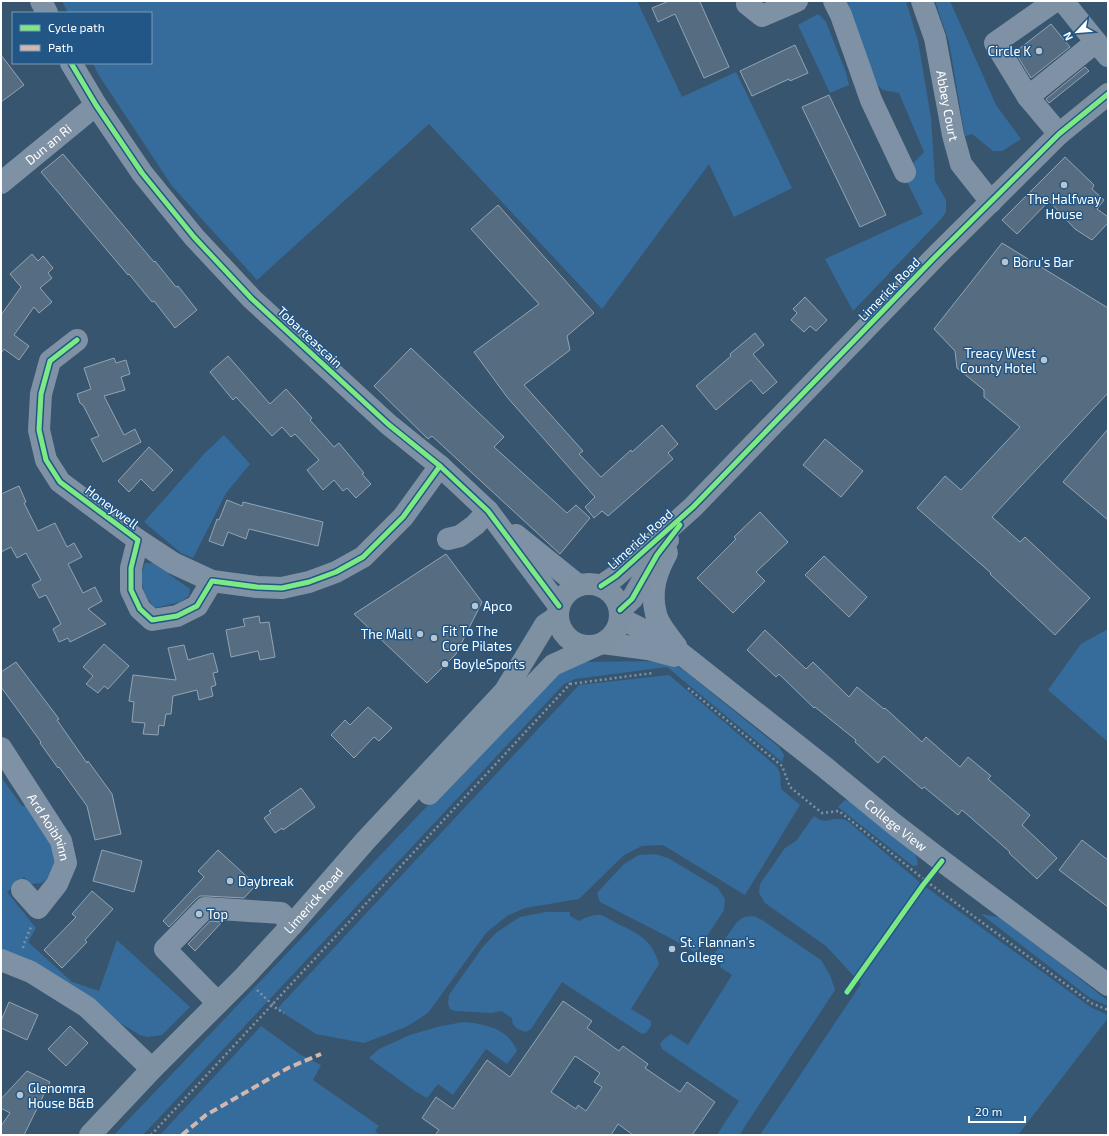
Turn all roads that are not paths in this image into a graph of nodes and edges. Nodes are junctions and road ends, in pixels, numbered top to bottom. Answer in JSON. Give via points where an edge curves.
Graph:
{"nodes":[{"id":1,"x":41,"y":1,"type":"edge"},
{"id":2,"x":797,"y":1,"type":"edge"},
{"id":3,"x":834,"y":1,"type":"edge"},
{"id":4,"x":922,"y":1,"type":"edge"},
{"id":5,"x":1055,"y":1,"type":"edge"},
{"id":6,"x":1063,"y":1,"type":"edge"},
{"id":7,"x":747,"y":4,"type":"dead end"},
{"id":8,"x":46,"y":12,"type":"edge"},
{"id":9,"x":1102,"y":49,"type":"edge"},
{"id":10,"x":72,"y":64,"type":"edge"},
{"id":11,"x":1108,"y":94,"type":"edge"},
{"id":12,"x":1028,"y":97,"type":"junction"},
{"id":13,"x":96,"y":106,"type":"junction"},
{"id":14,"x":1059,"y":134,"type":"junction"},
{"id":15,"x":905,"y":172,"type":"dead end"},
{"id":16,"x":1,"y":182,"type":"edge"},
{"id":17,"x":992,"y":202,"type":"junction"},
{"id":18,"x":77,"y":340,"type":"dead end"},
{"id":19,"x":440,"y":466,"type":"junction"},
{"id":20,"x":693,"y":507,"type":"junction"},
{"id":21,"x":490,"y":513,"type":"junction"},
{"id":22,"x":448,"y":539,"type":"dead end"},
{"id":23,"x":138,"y":540,"type":"junction"},
{"id":24,"x":212,"y":581,"type":"junction"},
{"id":25,"x":578,"y":585,"type":"junction"},
{"id":26,"x":601,"y":586,"type":"junction"},
{"id":27,"x":558,"y":611,"type":"junction"},
{"id":28,"x":620,"y":614,"type":"junction"},
{"id":29,"x":599,"y":645,"type":"junction"},
{"id":30,"x":688,"y":661,"type":"junction"},
{"id":31,"x":1,"y":748,"type":"edge"},
{"id":32,"x":22,"y":890,"type":"dead end"},
{"id":33,"x":292,"y":925,"type":"junction"},
{"id":34,"x":1,"y":960,"type":"edge"},
{"id":35,"x":1108,"y":985,"type":"edge"},
{"id":36,"x":218,"y":1003,"type":"junction"},
{"id":37,"x":152,"y":1069,"type":"junction"},
{"id":38,"x":90,"y":1135,"type":"edge"}],
"edges":[{"from":1,"to":8,"type":"street"},
{"from":2,"to":7,"type":"street","via":[[762,16]]},
{"from":3,"to":15,"type":"street","via":[[871,100]]},
{"from":4,"to":17,"type":"street","name":"Abbey Court","via":[[935,38],[961,164]]},
{"from":5,"to":12,"type":"street","via":[[995,44]]},
{"from":6,"to":9,"type":"street"},
{"from":9,"to":12,"type":"street"},
{"from":10,"to":13,"type":"street","name":"Tobarteascain"},
{"from":11,"to":14,"type":"main road","name":"Limerick Road"},
{"from":12,"to":14,"type":"street"},
{"from":13,"to":16,"type":"street","name":"Dun an Ri"},
{"from":13,"to":19,"type":"street","name":"Tobarteascain","via":[[142,173],[194,237],[247,293],[388,424]]},
{"from":14,"to":17,"type":"main road","name":"Limerick Road"},
{"from":17,"to":20,"type":"main road","name":"Limerick Road","via":[[934,258]]},
{"from":18,"to":23,"type":"street","name":"Honeywell","via":[[50,362],[41,394],[39,430],[46,460],[60,482]]},
{"from":19,"to":21,"type":"street","name":"Tobarteascain"},
{"from":19,"to":24,"type":"street","name":"Honeywell","via":[[403,517],[363,557],[336,572],[282,588]]},
{"from":20,"to":26,"type":"main road","name":"Limerick Road","via":[[616,576]]},
{"from":20,"to":28,"type":"main road","name":"Limerick Road","via":[[657,555],[632,599]]},
{"from":20,"to":30,"type":"street","name":"College View","via":[[660,566],[653,587],[656,615]]},
{"from":21,"to":22,"type":"street","via":[[460,536]]},
{"from":21,"to":25,"type":"street","name":"Tobarteascain"},
{"from":21,"to":27,"type":"street","name":"Tobarteascain"},
{"from":23,"to":24,"type":"street","name":"Honeywell","via":[[173,564]]},
{"from":23,"to":24,"type":"street","name":"Honeywell","via":[[131,568],[131,590],[140,609],[152,620],[177,616],[197,606]]},
{"from":25,"to":26,"type":"main road"},
{"from":25,"to":27,"type":"main road","via":[[566,593]]},
{"from":26,"to":28,"type":"main road","via":[[613,594]]},
{"from":27,"to":29,"type":"main road","via":[[560,628],[567,638],[578,644]]},
{"from":27,"to":33,"type":"main road","name":"Limerick Road","via":[[545,625],[505,691],[366,840]]},
{"from":28,"to":29,"type":"main road","via":[[617,630]]},
{"from":28,"to":30,"type":"street","name":"College View","via":[[665,641]]},
{"from":29,"to":30,"type":"street","name":"College View","via":[[648,649]]},
{"from":29,"to":33,"type":"main road","name":"Limerick Road","via":[[553,665],[375,851]]},
{"from":30,"to":35,"type":"street","name":"College View","via":[[827,768],[894,824]]},
{"from":31,"to":32,"type":"street","name":"Ard Aoibhinn","via":[[61,841],[66,863],[58,884],[38,908]]},
{"from":33,"to":36,"type":"main road"},
{"from":33,"to":36,"type":"street","via":[[281,913],[205,908],[165,950]]},
{"from":34,"to":37,"type":"street","via":[[31,972],[87,1007]]},
{"from":36,"to":37,"type":"main road"},
{"from":37,"to":38,"type":"main road"}]}
